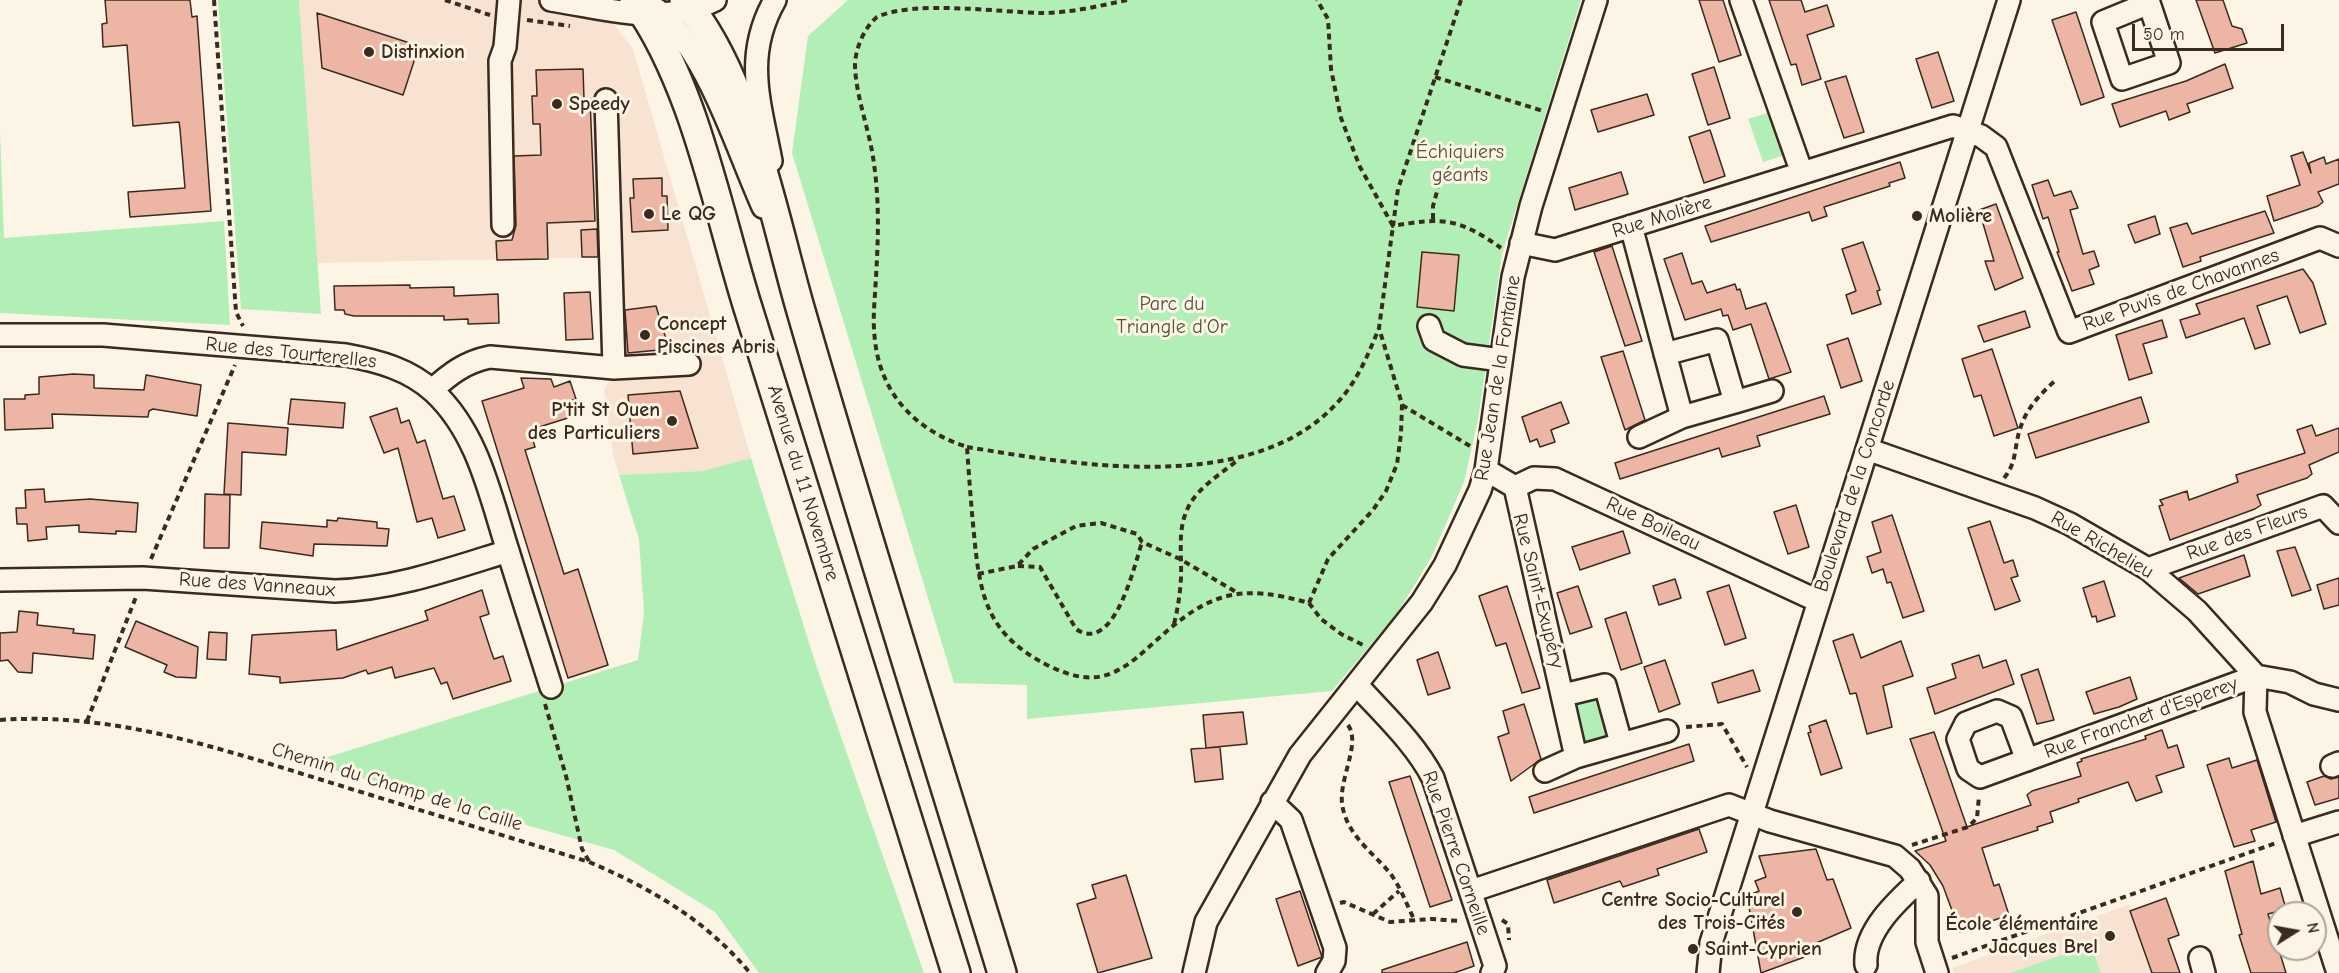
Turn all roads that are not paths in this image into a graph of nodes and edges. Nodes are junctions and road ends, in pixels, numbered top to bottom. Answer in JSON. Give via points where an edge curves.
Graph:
{"nodes":[{"id":1,"x":551,"y":0,"type":"edge"},
{"id":2,"x":775,"y":0,"type":"edge"},
{"id":3,"x":1596,"y":0,"type":"edge"},
{"id":4,"x":1742,"y":0,"type":"edge"},
{"id":5,"x":2009,"y":0,"type":"edge"},
{"id":6,"x":668,"y":5,"type":"edge"},
{"id":7,"x":508,"y":9,"type":"edge"},
{"id":8,"x":606,"y":100,"type":"dead end"},
{"id":9,"x":1968,"y":132,"type":"junction"},
{"id":10,"x":1802,"y":173,"type":"junction"},
{"id":11,"x":503,"y":225,"type":"dead end"},
{"id":12,"x":1631,"y":226,"type":"junction"},
{"id":13,"x":2339,"y":246,"type":"edge"},
{"id":14,"x":1519,"y":251,"type":"junction"},
{"id":15,"x":789,"y":265,"type":"junction"},
{"id":16,"x":1429,"y":326,"type":"dead end"},
{"id":17,"x":0,"y":335,"type":"edge"},
{"id":18,"x":1665,"y":354,"type":"junction"},
{"id":19,"x":1501,"y":360,"type":"junction"},
{"id":20,"x":689,"y":364,"type":"dead end"},
{"id":21,"x":614,"y":368,"type":"junction"},
{"id":22,"x":432,"y":390,"type":"junction"},
{"id":23,"x":1772,"y":391,"type":"dead end"},
{"id":24,"x":1735,"y":402,"type":"junction"},
{"id":25,"x":1682,"y":417,"type":"junction"},
{"id":26,"x":1639,"y":437,"type":"dead end"},
{"id":27,"x":1867,"y":449,"type":"junction"},
{"id":28,"x":1487,"y":462,"type":"junction"},
{"id":29,"x":1515,"y":487,"type":"junction"},
{"id":30,"x":2339,"y":523,"type":"edge"},
{"id":31,"x":508,"y":551,"type":"junction"},
{"id":32,"x":2148,"y":568,"type":"junction"},
{"id":33,"x":0,"y":580,"type":"edge"},
{"id":34,"x":1818,"y":602,"type":"junction"},
{"id":35,"x":2256,"y":676,"type":"junction"},
{"id":36,"x":1357,"y":685,"type":"junction"},
{"id":37,"x":551,"y":687,"type":"road end"},
{"id":38,"x":1563,"y":695,"type":"junction"},
{"id":39,"x":2339,"y":700,"type":"edge"},
{"id":40,"x":1667,"y":731,"type":"road end"},
{"id":41,"x":1621,"y":743,"type":"junction"},
{"id":42,"x":1576,"y":757,"type":"junction"},
{"id":43,"x":2027,"y":760,"type":"junction"},
{"id":44,"x":1545,"y":771,"type":"dead end"},
{"id":45,"x":1272,"y":801,"type":"junction"},
{"id":46,"x":1752,"y":815,"type":"junction"},
{"id":47,"x":2339,"y":822,"type":"edge"},
{"id":48,"x":2294,"y":836,"type":"junction"},
{"id":49,"x":1919,"y":881,"type":"junction"},
{"id":50,"x":1471,"y":891,"type":"junction"},
{"id":51,"x":1866,"y":965,"type":"dead end"},
{"id":52,"x":1201,"y":968,"type":"edge"},
{"id":53,"x":1936,"y":968,"type":"edge"},
{"id":54,"x":956,"y":973,"type":"edge"},
{"id":55,"x":1002,"y":973,"type":"edge"},
{"id":56,"x":1327,"y":973,"type":"edge"},
{"id":57,"x":1492,"y":973,"type":"edge"},
{"id":58,"x":1708,"y":973,"type":"edge"},
{"id":59,"x":2338,"y":973,"type":"edge"}],
"edges":[{"from":1,"to":6,"type":"street"},
{"from":2,"to":15,"type":"street","via":[[764,24],[754,72]]},
{"from":3,"to":14,"type":"street","name":"Rue Jean de la Fontaine"},
{"from":4,"to":10,"type":"street"},
{"from":5,"to":9,"type":"street","name":"Boulevard de la Concorde"},
{"from":6,"to":15,"type":"main road","via":[[728,70]]},
{"from":6,"to":54,"type":"main road","name":"Avenue du 11 Novembre","via":[[668,58],[692,121]]},
{"from":7,"to":11,"type":"street","via":[[500,61]]},
{"from":8,"to":21,"type":"street"},
{"from":9,"to":10,"type":"street","name":"Rue Molière","via":[[1953,126]]},
{"from":9,"to":13,"type":"street","name":"Rue Puvis de Chavannes","via":[[1996,147],[2069,332],[2320,238]]},
{"from":9,"to":27,"type":"street","name":"Boulevard de la Concorde"},
{"from":10,"to":12,"type":"street","name":"Rue Molière"},
{"from":12,"to":14,"type":"street","name":"Rue Molière","via":[[1556,250]]},
{"from":12,"to":18,"type":"street"},
{"from":14,"to":19,"type":"street","name":"Rue Jean de la Fontaine"},
{"from":15,"to":55,"type":"main road"},
{"from":16,"to":19,"type":"street","via":[[1434,340],[1463,355]]},
{"from":17,"to":22,"type":"street","name":"Rue des Tourterelles","via":[[103,334],[239,359],[346,356],[382,362]]},
{"from":18,"to":24,"type":"street","via":[[1717,340]]},
{"from":18,"to":25,"type":"street"},
{"from":19,"to":28,"type":"street","name":"Rue Jean de la Fontaine"},
{"from":20,"to":21,"type":"street"},
{"from":21,"to":22,"type":"street","via":[[489,357],[471,361]]},
{"from":22,"to":31,"type":"street","name":"Rue des Tourterelles","via":[[467,434]]},
{"from":23,"to":24,"type":"street"},
{"from":24,"to":25,"type":"street"},
{"from":25,"to":26,"type":"street"},
{"from":27,"to":32,"type":"street","name":"Rue Richelieu","via":[[2070,524]]},
{"from":27,"to":34,"type":"street","name":"Boulevard de la Concorde"},
{"from":28,"to":29,"type":"street"},
{"from":28,"to":36,"type":"street","name":"Rue Jean de la Fontaine","via":[[1480,490],[1445,564],[1410,620]]},
{"from":29,"to":34,"type":"street","name":"Rue Boileau","via":[[1534,478],[1555,479]]},
{"from":29,"to":38,"type":"street","name":"Rue Saint-Exupéry"},
{"from":30,"to":32,"type":"street","name":"Rue des Fleurs","via":[[2323,506]]},
{"from":31,"to":33,"type":"street","name":"Rue des Vanneaux","via":[[429,577],[366,590],[143,578]]},
{"from":31,"to":37,"type":"street","name":"Rue des Tourterelles"},
{"from":32,"to":35,"type":"street","name":"Rue Richelieu","via":[[2197,611]]},
{"from":34,"to":46,"type":"street","name":"Boulevard de la Concorde"},
{"from":35,"to":39,"type":"street","via":[[2290,682]]},
{"from":35,"to":43,"type":"street","name":"Rue Franchet d'Esperey"},
{"from":35,"to":48,"type":"street","via":[[2255,711]]},
{"from":36,"to":45,"type":"street","name":"Rue Jean de la Fontaine","via":[[1300,754]]},
{"from":36,"to":50,"type":"street","name":"Rue Pierre Corneille","via":[[1426,764]]},
{"from":38,"to":41,"type":"street","name":"Rue Saint-Exupéry","via":[[1605,685]]},
{"from":38,"to":42,"type":"street","name":"Rue Saint-Exupéry"},
{"from":40,"to":41,"type":"street"},
{"from":41,"to":42,"type":"street"},
{"from":42,"to":44,"type":"street"},
{"from":43,"to":43,"type":"street","name":"Rue Franchet d'Esperey","via":[[1980,777],[1968,770],[1958,739],[1966,723],[1997,711],[2011,717]]},
{"from":45,"to":52,"type":"street","name":"Rue Jean de la Fontaine","via":[[1206,922]]},
{"from":45,"to":56,"type":"street","via":[[1291,820],[1322,907],[1335,948],[1334,961]]},
{"from":46,"to":49,"type":"street","via":[[1895,856]]},
{"from":46,"to":50,"type":"street","via":[[1729,806]]},
{"from":46,"to":58,"type":"street","name":"Boulevard de la Concorde","via":[[1711,942]]},
{"from":47,"to":48,"type":"street"},
{"from":48,"to":59,"type":"street"},
{"from":49,"to":51,"type":"street","via":[[1884,918],[1869,942]]},
{"from":49,"to":53,"type":"street","via":[[1927,896],[1927,942]]},
{"from":50,"to":57,"type":"street","name":"Rue Pierre Corneille","via":[[1495,966]]}]}
